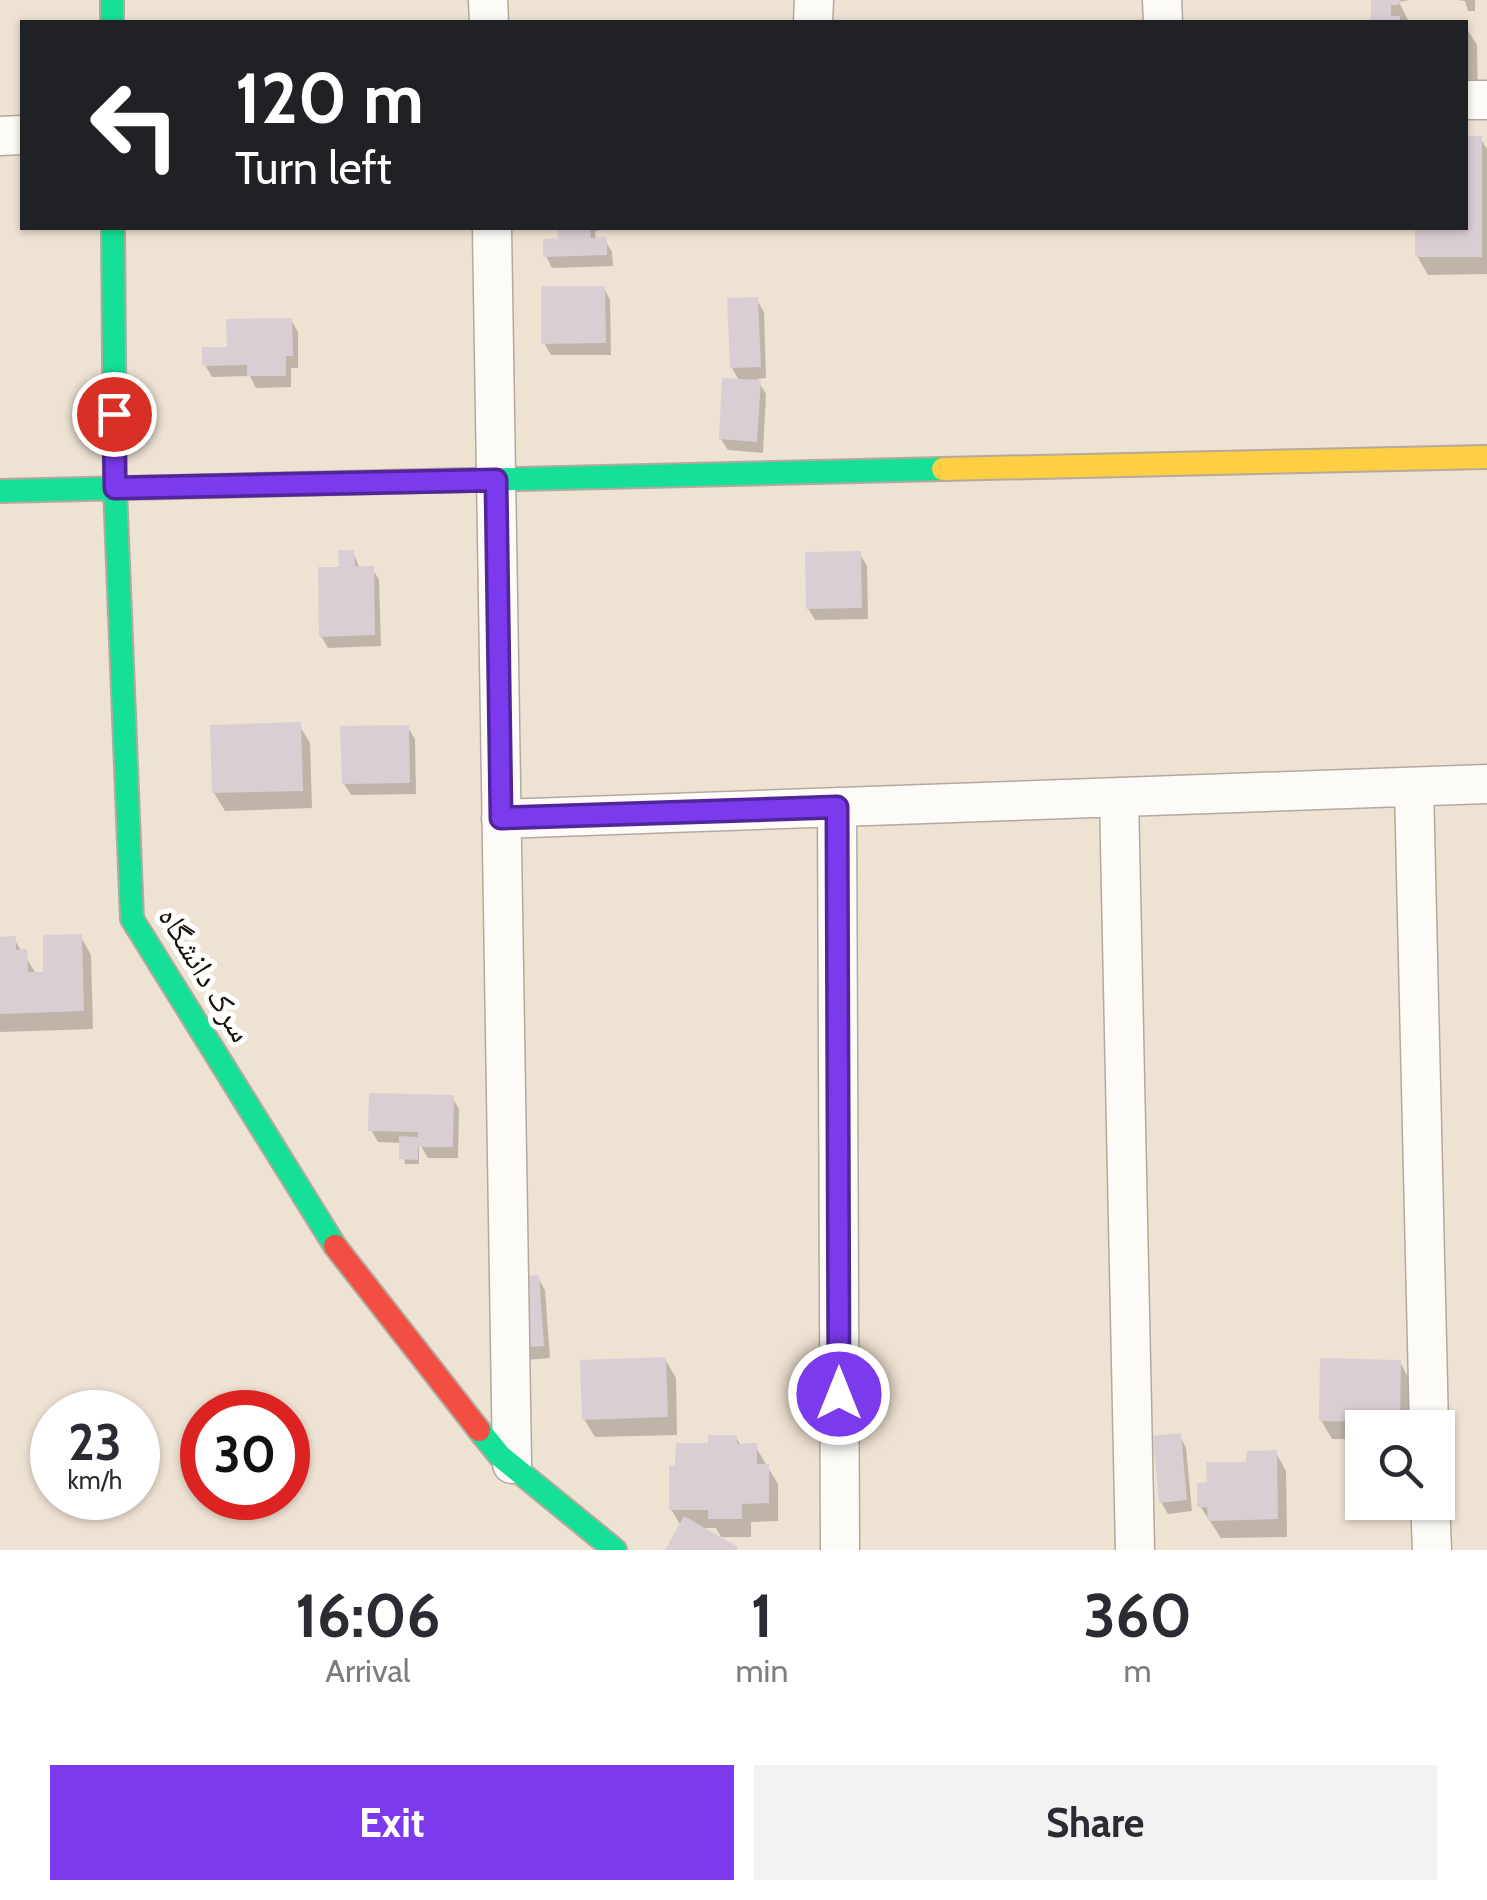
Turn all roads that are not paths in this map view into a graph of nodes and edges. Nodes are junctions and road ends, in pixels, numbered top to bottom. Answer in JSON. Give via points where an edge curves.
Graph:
{"nodes":[{"id":1,"x":113,"y":230,"type":"edge"},
{"id":2,"x":492,"y":230,"type":"edge"},
{"id":3,"x":1487,"y":458,"type":"edge"},
{"id":4,"x":496,"y":480,"type":"junction"},
{"id":5,"x":115,"y":488,"type":"junction"},
{"id":6,"x":0,"y":491,"type":"edge"},
{"id":7,"x":1487,"y":784,"type":"edge"},
{"id":8,"x":1414,"y":787,"type":"junction"},
{"id":9,"x":1119,"y":797,"type":"junction"},
{"id":10,"x":837,"y":807,"type":"junction"},
{"id":11,"x":501,"y":818,"type":"junction"},
{"id":12,"x":1429,"y":1410,"type":"edge"},
{"id":13,"x":512,"y":1464,"type":"junction"},
{"id":14,"x":1431,"y":1520,"type":"edge"},
{"id":15,"x":615,"y":1550,"type":"edge"},
{"id":16,"x":840,"y":1550,"type":"edge"},
{"id":17,"x":1135,"y":1550,"type":"edge"},
{"id":18,"x":1432,"y":1550,"type":"edge"}],
"edges":[{"from":1,"to":5,"type":"street","name":"سرک دانشگاه"},
{"from":2,"to":4,"type":"street"},
{"from":3,"to":4,"type":"street"},
{"from":4,"to":5,"type":"street"},
{"from":4,"to":11,"type":"street"},
{"from":5,"to":6,"type":"street"},
{"from":5,"to":13,"type":"street","name":"سرک دانشگاه","via":[[132,919],[328,1237]]},
{"from":7,"to":8,"type":"street"},
{"from":8,"to":9,"type":"street"},
{"from":8,"to":12,"type":"street"},
{"from":9,"to":10,"type":"street"},
{"from":9,"to":17,"type":"street"},
{"from":10,"to":11,"type":"street"},
{"from":10,"to":16,"type":"street"},
{"from":11,"to":13,"type":"street"},
{"from":13,"to":15,"type":"street","name":"سرک دانشگاه"},
{"from":14,"to":18,"type":"street"}]}
